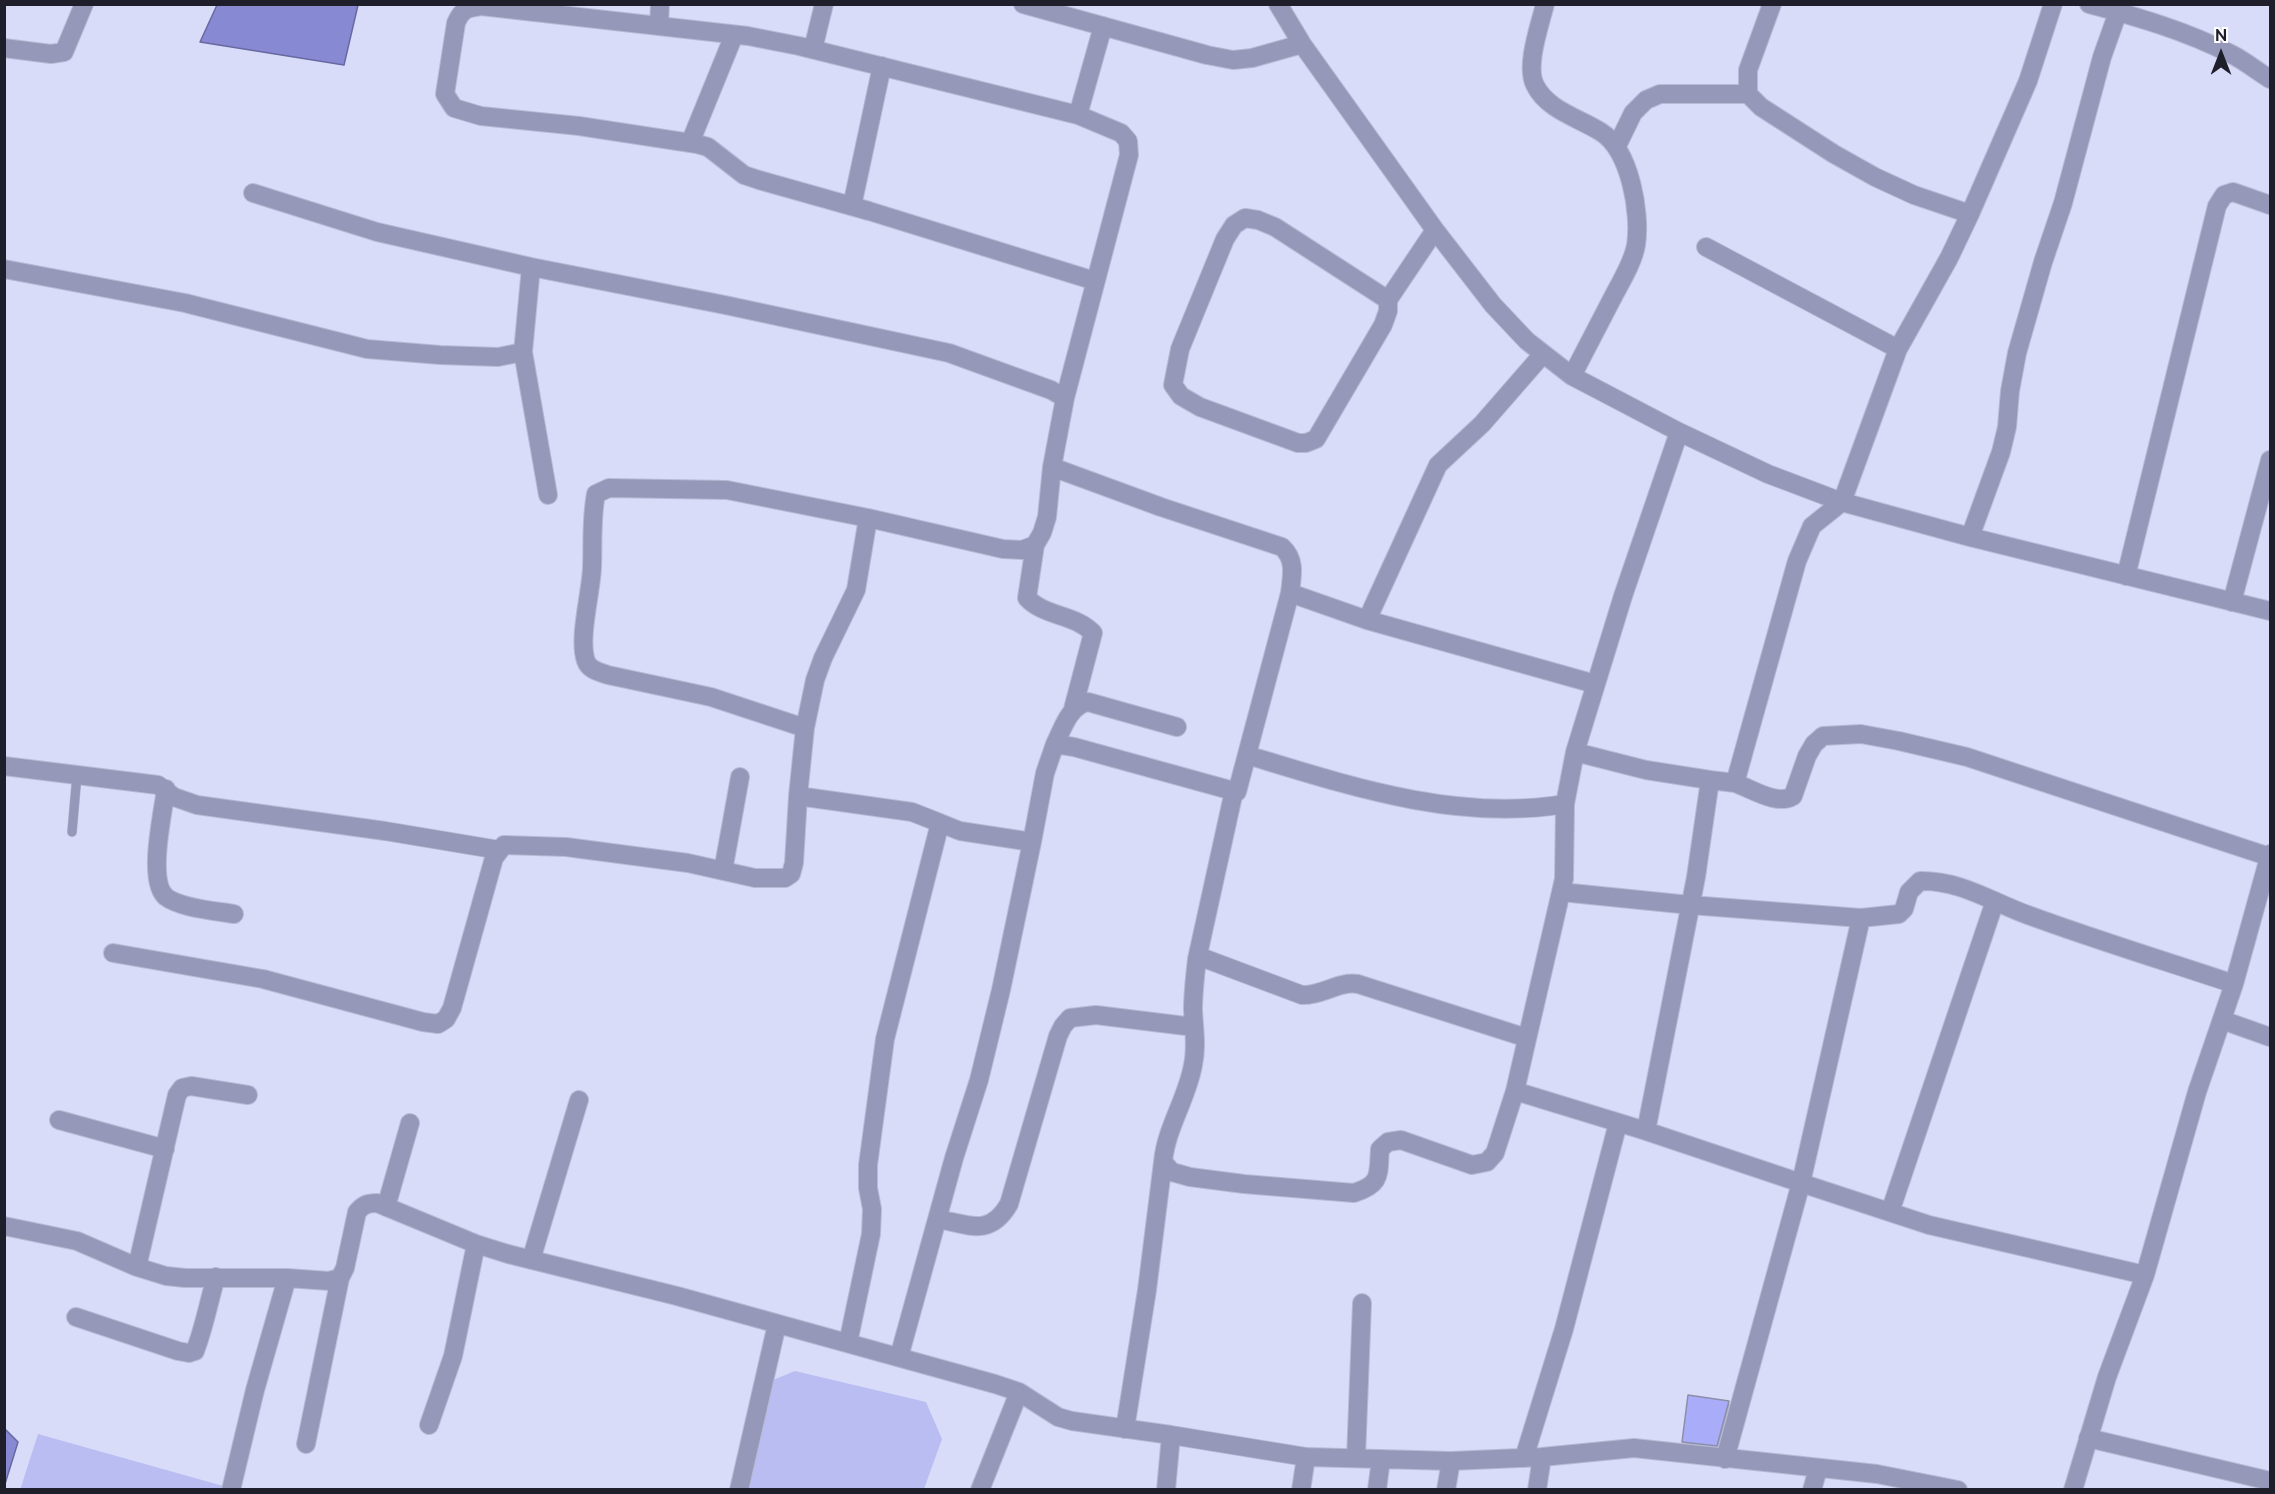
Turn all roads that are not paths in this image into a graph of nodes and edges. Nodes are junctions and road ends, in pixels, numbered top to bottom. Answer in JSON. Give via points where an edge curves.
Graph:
{"nodes":[{"id":1,"x":84,"y":4,"type":"edge"},
{"id":2,"x":660,"y":4,"type":"edge"},
{"id":3,"x":824,"y":4,"type":"edge"},
{"id":4,"x":1023,"y":4,"type":"edge"},
{"id":5,"x":1545,"y":4,"type":"edge"},
{"id":6,"x":1772,"y":4,"type":"edge"},
{"id":7,"x":2053,"y":4,"type":"edge"},
{"id":8,"x":2089,"y":4,"type":"edge"},
{"id":9,"x":1279,"y":5,"type":"edge"},
{"id":10,"x":550,"y":9,"type":"edge"},
{"id":11,"x":2118,"y":12,"type":"junction"},
{"id":12,"x":659,"y":26,"type":"junction"},
{"id":13,"x":1102,"y":26,"type":"junction"},
{"id":14,"x":734,"y":34,"type":"junction"},
{"id":15,"x":1302,"y":44,"type":"junction"},
{"id":16,"x":4,"y":48,"type":"edge"},
{"id":17,"x":813,"y":49,"type":"junction"},
{"id":18,"x":882,"y":66,"type":"junction"},
{"id":19,"x":2271,"y":79,"type":"edge"},
{"id":20,"x":1748,"y":93,"type":"junction"},
{"id":21,"x":1078,"y":115,"type":"junction"},
{"id":22,"x":690,"y":143,"type":"junction"},
{"id":23,"x":1617,"y":146,"type":"junction"},
{"id":24,"x":253,"y":193,"type":"dead end"},
{"id":25,"x":852,"y":206,"type":"junction"},
{"id":26,"x":2271,"y":206,"type":"edge"},
{"id":27,"x":1970,"y":214,"type":"junction"},
{"id":28,"x":1435,"y":230,"type":"junction"},
{"id":29,"x":1706,"y":247,"type":"dead end"},
{"id":30,"x":531,"y":267,"type":"junction"},
{"id":31,"x":4,"y":269,"type":"edge"},
{"id":32,"x":1095,"y":281,"type":"junction"},
{"id":33,"x":1388,"y":300,"type":"junction"},
{"id":34,"x":1898,"y":349,"type":"junction"},
{"id":35,"x":523,"y":352,"type":"junction"},
{"id":36,"x":1543,"y":354,"type":"junction"},
{"id":37,"x":1572,"y":376,"type":"junction"},
{"id":38,"x":1065,"y":398,"type":"junction"},
{"id":39,"x":1679,"y":432,"type":"junction"},
{"id":40,"x":2271,"y":460,"type":"edge"},
{"id":41,"x":1052,"y":467,"type":"junction"},
{"id":42,"x":548,"y":495,"type":"dead end"},
{"id":43,"x":1842,"y":502,"type":"junction"},
{"id":44,"x":868,"y":518,"type":"junction"},
{"id":45,"x":1970,"y":537,"type":"junction"},
{"id":46,"x":1035,"y":545,"type":"junction"},
{"id":47,"x":2126,"y":576,"type":"junction"},
{"id":48,"x":1290,"y":593,"type":"junction"},
{"id":49,"x":2232,"y":602,"type":"junction"},
{"id":50,"x":2271,"y":611,"type":"edge"},
{"id":51,"x":1367,"y":620,"type":"junction"},
{"id":52,"x":1595,"y":684,"type":"junction"},
{"id":53,"x":1073,"y":710,"type":"junction"},
{"id":54,"x":1177,"y":727,"type":"dead end"},
{"id":55,"x":805,"y":728,"type":"junction"},
{"id":56,"x":1055,"y":744,"type":"junction"},
{"id":57,"x":1575,"y":752,"type":"junction"},
{"id":58,"x":1247,"y":755,"type":"junction"},
{"id":59,"x":4,"y":766,"type":"edge"},
{"id":60,"x":77,"y":775,"type":"junction"},
{"id":61,"x":740,"y":777,"type":"dead end"},
{"id":62,"x":1710,"y":780,"type":"junction"},
{"id":63,"x":1735,"y":783,"type":"junction"},
{"id":64,"x":166,"y":789,"type":"junction"},
{"id":65,"x":1234,"y":791,"type":"junction"},
{"id":66,"x":798,"y":796,"type":"junction"},
{"id":67,"x":1565,"y":804,"type":"junction"},
{"id":68,"x":940,"y":823,"type":"junction"},
{"id":69,"x":72,"y":832,"type":"dead end"},
{"id":70,"x":1032,"y":842,"type":"junction"},
{"id":71,"x":499,"y":850,"type":"junction"},
{"id":72,"x":2270,"y":856,"type":"edge"},
{"id":73,"x":723,"y":871,"type":"junction"},
{"id":74,"x":1561,"y":892,"type":"junction"},
{"id":75,"x":1995,"y":901,"type":"junction"},
{"id":76,"x":1690,"y":905,"type":"junction"},
{"id":77,"x":234,"y":914,"type":"dead end"},
{"id":78,"x":1860,"y":918,"type":"junction"},
{"id":79,"x":113,"y":953,"type":"dead end"},
{"id":80,"x":1198,"y":956,"type":"junction"},
{"id":81,"x":2234,"y":984,"type":"junction"},
{"id":82,"x":2222,"y":1020,"type":"junction"},
{"id":83,"x":1194,"y":1027,"type":"junction"},
{"id":84,"x":2271,"y":1037,"type":"edge"},
{"id":85,"x":1527,"y":1038,"type":"junction"},
{"id":86,"x":1515,"y":1091,"type":"junction"},
{"id":87,"x":248,"y":1095,"type":"dead end"},
{"id":88,"x":579,"y":1100,"type":"dead end"},
{"id":89,"x":59,"y":1120,"type":"dead end"},
{"id":90,"x":410,"y":1123,"type":"dead end"},
{"id":91,"x":1618,"y":1123,"type":"junction"},
{"id":92,"x":1646,"y":1131,"type":"junction"},
{"id":93,"x":165,"y":1149,"type":"junction"},
{"id":94,"x":1163,"y":1162,"type":"junction"},
{"id":95,"x":1801,"y":1184,"type":"junction"},
{"id":96,"x":386,"y":1207,"type":"junction"},
{"id":97,"x":1890,"y":1212,"type":"junction"},
{"id":98,"x":938,"y":1219,"type":"junction"},
{"id":99,"x":4,"y":1226,"type":"edge"},
{"id":100,"x":476,"y":1244,"type":"junction"},
{"id":101,"x":531,"y":1260,"type":"junction"},
{"id":102,"x":137,"y":1267,"type":"junction"},
{"id":103,"x":2145,"y":1275,"type":"junction"},
{"id":104,"x":216,"y":1277,"type":"junction"},
{"id":105,"x":287,"y":1278,"type":"junction"},
{"id":106,"x":340,"y":1278,"type":"junction"},
{"id":107,"x":1362,"y":1303,"type":"dead end"},
{"id":108,"x":76,"y":1317,"type":"dead end"},
{"id":109,"x":777,"y":1324,"type":"junction"},
{"id":110,"x":848,"y":1343,"type":"junction"},
{"id":111,"x":899,"y":1357,"type":"junction"},
{"id":112,"x":1019,"y":1392,"type":"junction"},
{"id":113,"x":429,"y":1425,"type":"dead end"},
{"id":114,"x":1125,"y":1429,"type":"junction"},
{"id":115,"x":1171,"y":1435,"type":"junction"},
{"id":116,"x":2088,"y":1438,"type":"junction"},
{"id":117,"x":306,"y":1444,"type":"dead end"},
{"id":118,"x":1306,"y":1457,"type":"junction"},
{"id":119,"x":1533,"y":1457,"type":"junction"},
{"id":120,"x":1356,"y":1458,"type":"junction"},
{"id":121,"x":1381,"y":1459,"type":"junction"},
{"id":122,"x":1725,"y":1459,"type":"junction"},
{"id":123,"x":1451,"y":1461,"type":"junction"},
{"id":124,"x":1818,"y":1468,"type":"junction"},
{"id":125,"x":2271,"y":1481,"type":"edge"},
{"id":126,"x":231,"y":1490,"type":"edge"},
{"id":127,"x":739,"y":1490,"type":"edge"},
{"id":128,"x":980,"y":1490,"type":"edge"},
{"id":129,"x":1166,"y":1490,"type":"edge"},
{"id":130,"x":1301,"y":1490,"type":"edge"},
{"id":131,"x":1377,"y":1490,"type":"edge"},
{"id":132,"x":1446,"y":1490,"type":"edge"},
{"id":133,"x":1537,"y":1490,"type":"edge"},
{"id":134,"x":1812,"y":1490,"type":"edge"},
{"id":135,"x":1958,"y":1490,"type":"edge"},
{"id":136,"x":2073,"y":1490,"type":"edge"}],
"edges":[{"from":1,"to":16,"type":"street","via":[[64,52]]},
{"from":2,"to":12,"type":"street"},
{"from":3,"to":17,"type":"street"},
{"from":4,"to":13,"type":"street"},
{"from":5,"to":23,"type":"street","via":[[1533,56],[1534,85],[1569,116],[1602,132]]},
{"from":6,"to":20,"type":"street","via":[[1748,70]]},
{"from":7,"to":27,"type":"street","via":[[2028,81]]},
{"from":8,"to":11,"type":"street"},
{"from":9,"to":15,"type":"street"},
{"from":10,"to":12,"type":"street"},
{"from":10,"to":22,"type":"street","via":[[481,6],[467,8],[460,14],[445,94],[454,108],[481,116]]},
{"from":11,"to":19,"type":"street","via":[[2199,40],[2233,55]]},
{"from":11,"to":45,"type":"street","via":[[2017,353],[2001,452]]},
{"from":12,"to":14,"type":"street"},
{"from":13,"to":15,"type":"street","via":[[1233,60]]},
{"from":13,"to":21,"type":"street"},
{"from":14,"to":17,"type":"street"},
{"from":14,"to":22,"type":"street"},
{"from":15,"to":28,"type":"street"},
{"from":17,"to":18,"type":"street"},
{"from":18,"to":21,"type":"street"},
{"from":18,"to":25,"type":"street"},
{"from":20,"to":23,"type":"street","via":[[1660,94],[1646,100],[1633,113]]},
{"from":20,"to":27,"type":"street","via":[[1761,107],[1875,177]]},
{"from":21,"to":32,"type":"street","via":[[1121,133],[1128,141],[1129,155]]},
{"from":22,"to":25,"type":"street","via":[[708,147],[744,175]]},
{"from":23,"to":37,"type":"street","via":[[1632,189],[1636,246]]},
{"from":24,"to":30,"type":"street","via":[[377,232]]},
{"from":25,"to":32,"type":"street"},
{"from":26,"to":47,"type":"street","via":[[2233,192],[2224,195],[2217,206]]},
{"from":27,"to":34,"type":"street"},
{"from":28,"to":33,"type":"street"},
{"from":28,"to":36,"type":"street","via":[[1493,304]]},
{"from":29,"to":34,"type":"street"},
{"from":30,"to":35,"type":"street"},
{"from":30,"to":38,"type":"street","via":[[949,353]]},
{"from":31,"to":35,"type":"street","via":[[185,303],[367,349],[498,357]]},
{"from":32,"to":38,"type":"street"},
{"from":33,"to":33,"type":"street","via":[[1383,325],[1316,439],[1306,443],[1200,407],[1181,396],[1173,385],[1180,349],[1226,239],[1234,225],[1245,218],[1275,227]]},
{"from":34,"to":43,"type":"street"},
{"from":35,"to":42,"type":"street"},
{"from":36,"to":37,"type":"street"},
{"from":36,"to":51,"type":"street","via":[[1482,424],[1438,465]]},
{"from":37,"to":39,"type":"street"},
{"from":38,"to":41,"type":"street"},
{"from":39,"to":43,"type":"street","via":[[1768,474]]},
{"from":39,"to":52,"type":"street"},
{"from":40,"to":49,"type":"street"},
{"from":41,"to":46,"type":"street","via":[[1047,517]]},
{"from":41,"to":48,"type":"street","via":[[1282,547],[1290,555],[1293,569]]},
{"from":43,"to":45,"type":"street"},
{"from":43,"to":63,"type":"street","via":[[1812,526],[1797,561]]},
{"from":44,"to":46,"type":"street","via":[[1003,549],[1023,550]]},
{"from":44,"to":55,"type":"street","via":[[855,590],[815,680]]},
{"from":44,"to":55,"type":"street","via":[[727,490],[609,488],[596,494],[584,636],[587,664],[608,675],[711,697]]},
{"from":45,"to":47,"type":"street"},
{"from":46,"to":53,"type":"street","via":[[1027,598],[1036,607],[1085,625],[1093,633]]},
{"from":47,"to":49,"type":"street"},
{"from":48,"to":51,"type":"street"},
{"from":48,"to":58,"type":"street"},
{"from":49,"to":50,"type":"street"},
{"from":51,"to":52,"type":"street"},
{"from":52,"to":57,"type":"street"},
{"from":53,"to":54,"type":"street","via":[[1088,702]]},
{"from":53,"to":56,"type":"street"},
{"from":55,"to":66,"type":"street"},
{"from":56,"to":65,"type":"street"},
{"from":56,"to":70,"type":"street","via":[[1044,772]]},
{"from":57,"to":62,"type":"street","via":[[1646,770]]},
{"from":57,"to":67,"type":"street"},
{"from":58,"to":65,"type":"street","via":[[1238,792]]},
{"from":58,"to":67,"type":"street","via":[[1386,795],[1491,809]]},
{"from":59,"to":60,"type":"street"},
{"from":60,"to":64,"type":"street"},
{"from":60,"to":69,"type":"lane"},
{"from":61,"to":73,"type":"street"},
{"from":62,"to":63,"type":"street"},
{"from":62,"to":76,"type":"street"},
{"from":63,"to":72,"type":"street","via":[[1787,800],[1793,796],[1814,744],[1823,736],[1860,734],[1967,757]]},
{"from":64,"to":71,"type":"street","via":[[174,797],[197,805]]},
{"from":64,"to":77,"type":"street","via":[[157,867],[160,891],[181,904]]},
{"from":65,"to":80,"type":"street"},
{"from":66,"to":68,"type":"street","via":[[912,812]]},
{"from":66,"to":73,"type":"street","via":[[791,874],[776,879]]},
{"from":67,"to":74,"type":"street"},
{"from":68,"to":70,"type":"street","via":[[960,831]]},
{"from":68,"to":110,"type":"street","via":[[885,1039],[868,1165],[871,1234]]},
{"from":70,"to":98,"type":"street","via":[[982,1069]]},
{"from":71,"to":73,"type":"street","via":[[512,844],[566,847]]},
{"from":71,"to":79,"type":"street","via":[[452,1008],[438,1024],[263,979]]},
{"from":72,"to":81,"type":"street"},
{"from":74,"to":76,"type":"street"},
{"from":74,"to":85,"type":"street"},
{"from":75,"to":78,"type":"street","via":[[1955,884],[1920,881],[1909,892],[1899,914]]},
{"from":75,"to":81,"type":"street"},
{"from":75,"to":97,"type":"street"},
{"from":76,"to":78,"type":"street"},
{"from":76,"to":92,"type":"street"},
{"from":78,"to":95,"type":"street"},
{"from":80,"to":83,"type":"street"},
{"from":80,"to":85,"type":"street","via":[[1302,994],[1358,984]]},
{"from":81,"to":82,"type":"street"},
{"from":82,"to":84,"type":"street"},
{"from":82,"to":103,"type":"street","via":[[2197,1092]]},
{"from":83,"to":94,"type":"street","via":[[1189,1082],[1164,1146]]},
{"from":83,"to":98,"type":"street","via":[[1096,1015],[1070,1018],[1058,1036],[1009,1204],[1002,1216],[993,1224],[980,1227]]},
{"from":85,"to":86,"type":"street"},
{"from":86,"to":91,"type":"street"},
{"from":86,"to":94,"type":"street","via":[[1495,1154],[1487,1162],[1472,1165],[1401,1140],[1388,1142],[1380,1149],[1377,1178],[1370,1188],[1354,1193],[1190,1177],[1172,1172]]},
{"from":87,"to":93,"type":"street","via":[[182,1088]]},
{"from":88,"to":101,"type":"street"},
{"from":89,"to":93,"type":"street"},
{"from":90,"to":96,"type":"street"},
{"from":91,"to":92,"type":"street"},
{"from":91,"to":119,"type":"street"},
{"from":92,"to":95,"type":"street"},
{"from":93,"to":102,"type":"street"},
{"from":94,"to":114,"type":"street","via":[[1148,1290]]},
{"from":95,"to":97,"type":"street"},
{"from":95,"to":122,"type":"street"},
{"from":96,"to":100,"type":"street"},
{"from":96,"to":106,"type":"street","via":[[368,1203],[357,1212]]},
{"from":97,"to":103,"type":"street","via":[[1929,1225]]},
{"from":98,"to":111,"type":"street"},
{"from":99,"to":102,"type":"street","via":[[77,1241]]},
{"from":100,"to":101,"type":"street"},
{"from":100,"to":113,"type":"street","via":[[453,1356]]},
{"from":101,"to":109,"type":"street"},
{"from":102,"to":104,"type":"street","via":[[166,1276]]},
{"from":103,"to":116,"type":"street"},
{"from":104,"to":105,"type":"street"},
{"from":104,"to":108,"type":"street","via":[[198,1344],[189,1353]]},
{"from":105,"to":106,"type":"street"},
{"from":105,"to":126,"type":"street"},
{"from":106,"to":117,"type":"street"},
{"from":107,"to":120,"type":"street"},
{"from":109,"to":110,"type":"street"},
{"from":109,"to":127,"type":"street"},
{"from":110,"to":111,"type":"street"},
{"from":111,"to":112,"type":"street"},
{"from":112,"to":114,"type":"street","via":[[1058,1417]]},
{"from":112,"to":128,"type":"street"},
{"from":114,"to":115,"type":"street"},
{"from":115,"to":118,"type":"street"},
{"from":115,"to":129,"type":"street"},
{"from":116,"to":125,"type":"street"},
{"from":116,"to":136,"type":"street"},
{"from":118,"to":120,"type":"street"},
{"from":118,"to":130,"type":"street"},
{"from":119,"to":122,"type":"street","via":[[1634,1448]]},
{"from":119,"to":123,"type":"street"},
{"from":119,"to":133,"type":"street"},
{"from":120,"to":121,"type":"street"},
{"from":121,"to":123,"type":"street"},
{"from":121,"to":131,"type":"street"},
{"from":122,"to":124,"type":"street"},
{"from":123,"to":132,"type":"street"},
{"from":124,"to":134,"type":"street"},
{"from":124,"to":135,"type":"street","via":[[1877,1474]]}]}
